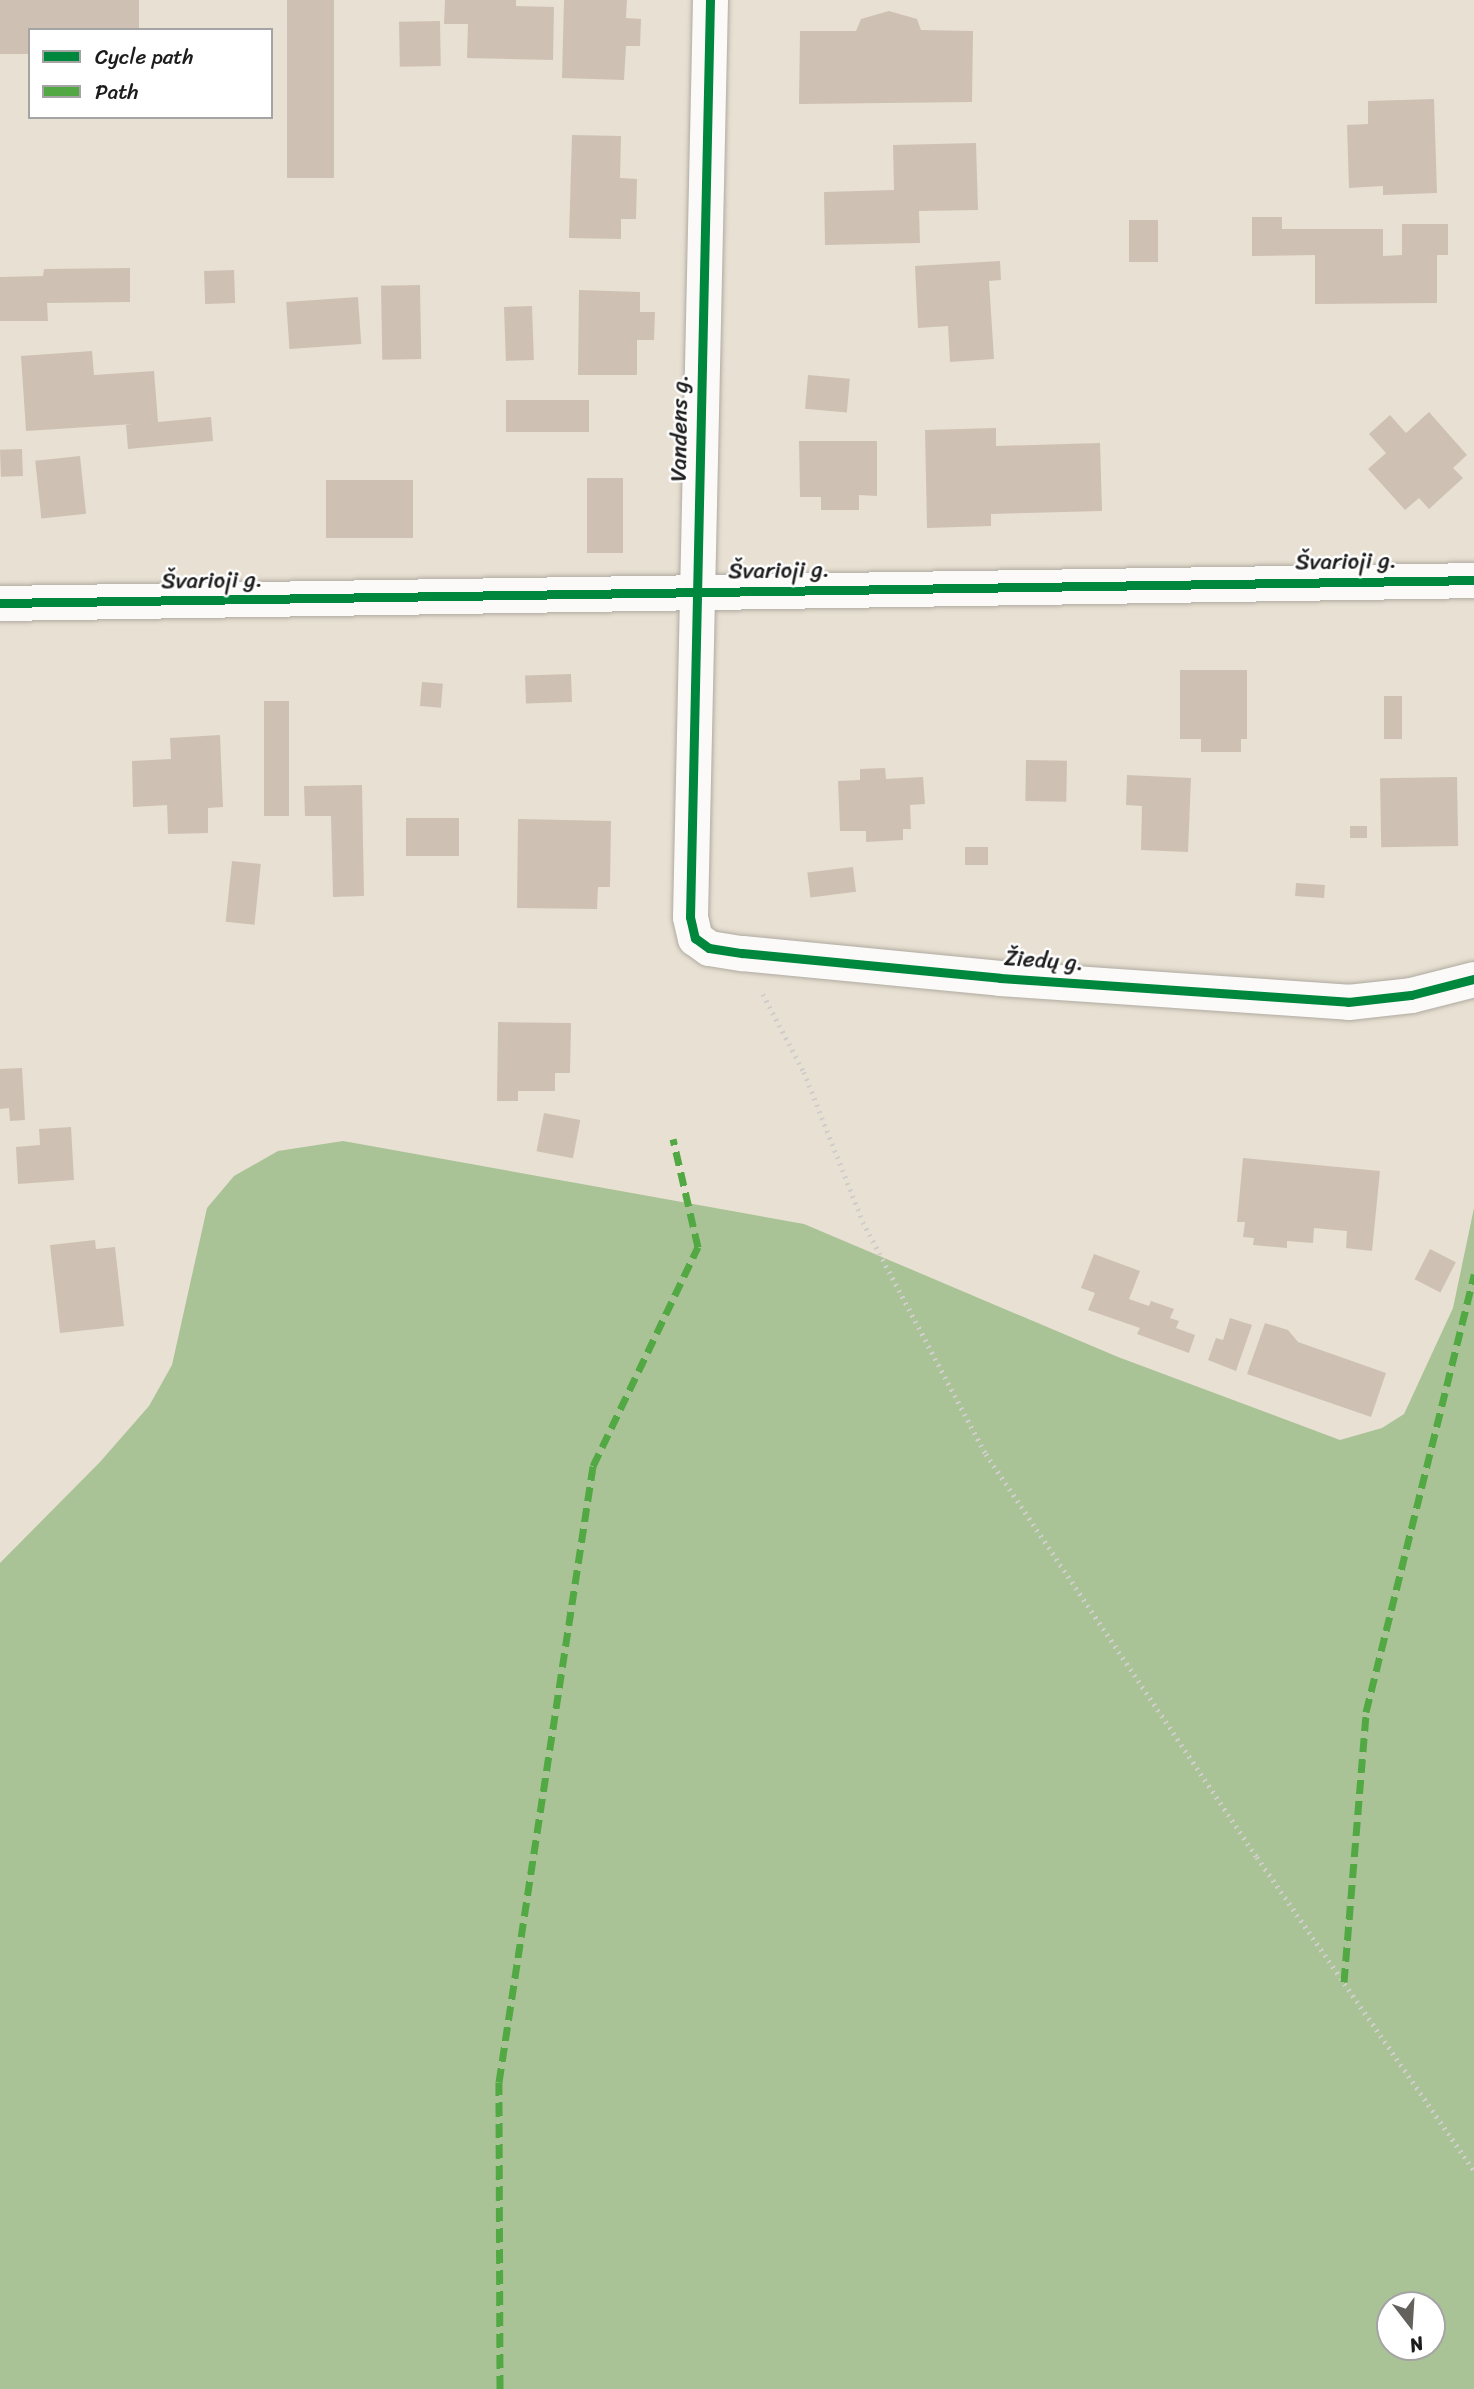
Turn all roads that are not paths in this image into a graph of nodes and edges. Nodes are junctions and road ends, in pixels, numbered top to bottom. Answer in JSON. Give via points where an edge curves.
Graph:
{"nodes":[{"id":1,"x":710,"y":0,"type":"edge"},
{"id":2,"x":1474,"y":580,"type":"edge"},
{"id":3,"x":696,"y":592,"type":"junction"},
{"id":4,"x":0,"y":603,"type":"edge"},
{"id":5,"x":691,"y":857,"type":"joint"},
{"id":6,"x":1474,"y":979,"type":"edge"}],
"edges":[{"from":1,"to":3,"type":"street","name":"Vandens g."},
{"from":2,"to":3,"type":"street","name":"Švarioji g."},
{"from":3,"to":4,"type":"street","name":"Švarioji g."},
{"from":3,"to":5,"type":"street","name":"Vandens g."},
{"from":5,"to":6,"type":"street","name":"Žiedų g.","via":[[690,917],[695,938],[709,948],[741,953],[1000,978],[1348,1002],[1411,995]]}]}
